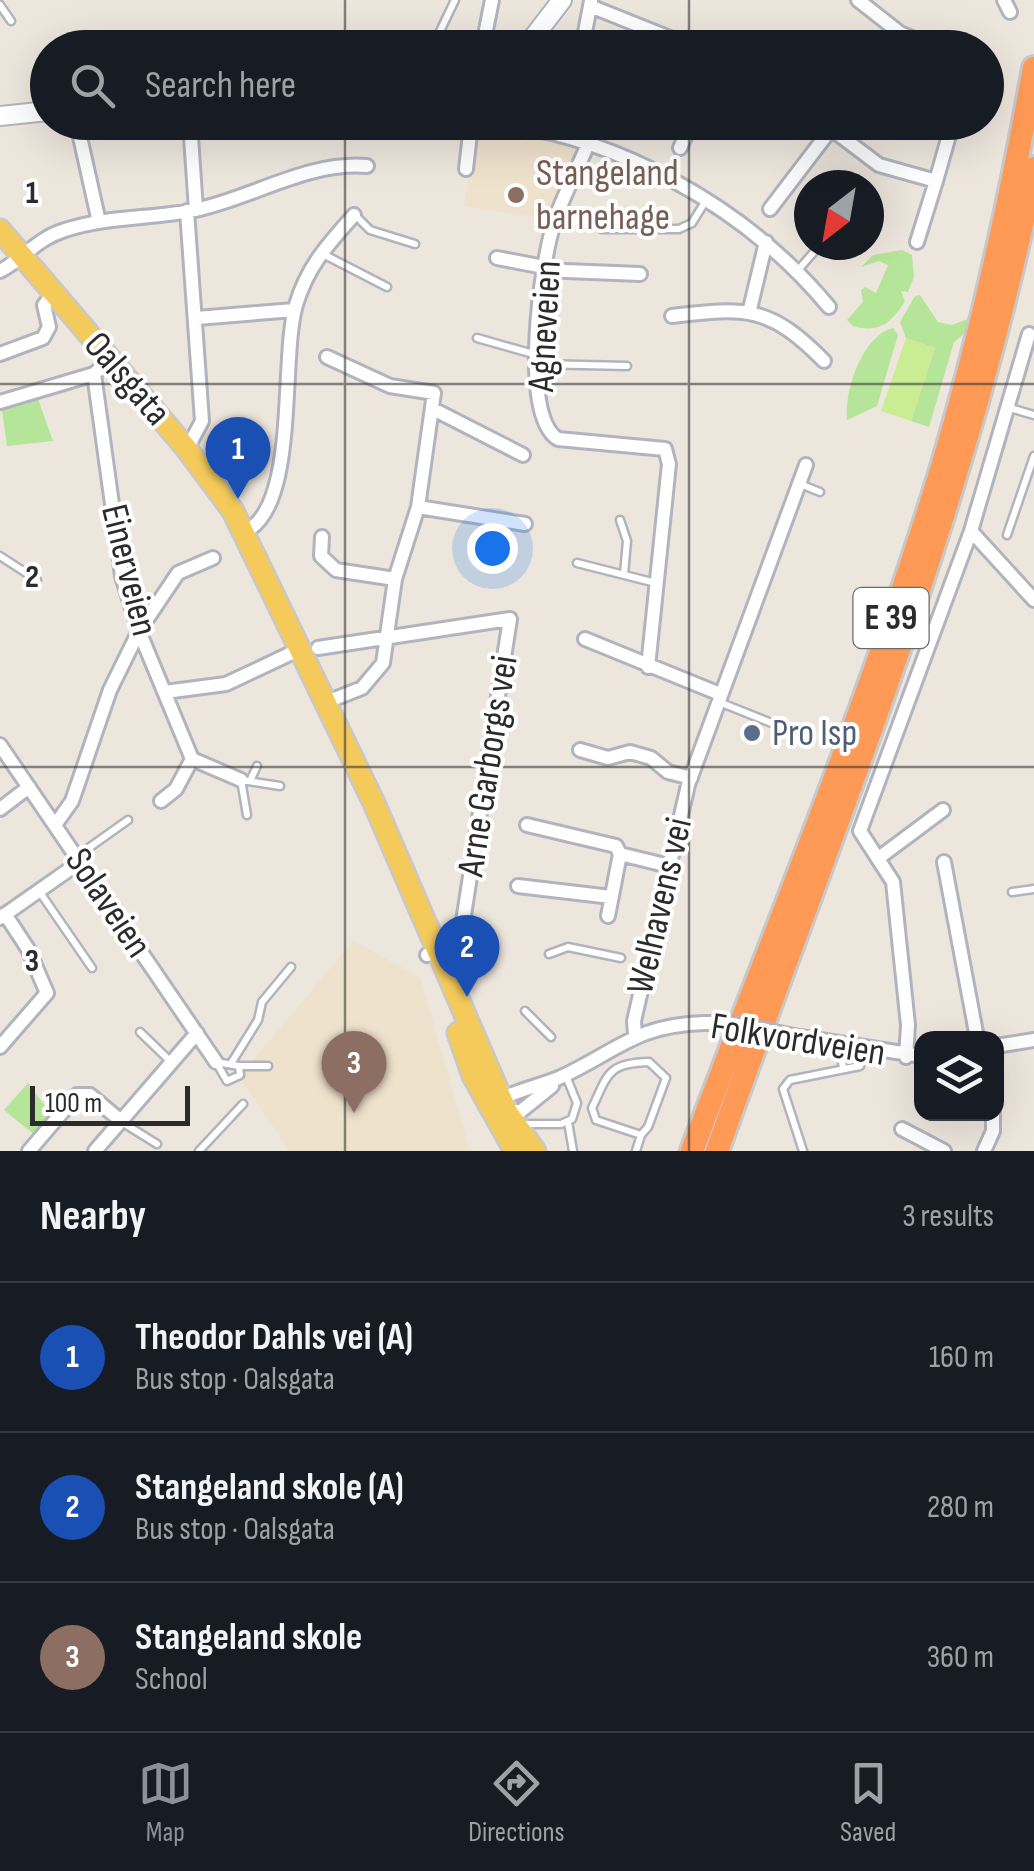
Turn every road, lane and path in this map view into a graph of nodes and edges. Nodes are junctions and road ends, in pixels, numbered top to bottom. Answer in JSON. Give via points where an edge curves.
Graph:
{"nodes":[{"id":1,"x":455,"y":0,"type":"edge"},
{"id":2,"x":478,"y":0,"type":"edge"},
{"id":3,"x":562,"y":0,"type":"edge"},
{"id":4,"x":858,"y":0,"type":"edge"},
{"id":5,"x":491,"y":1,"type":"edge"},
{"id":6,"x":591,"y":3,"type":"edge"},
{"id":7,"x":0,"y":5,"type":"edge"},
{"id":8,"x":11,"y":22,"type":"dead end"},
{"id":9,"x":441,"y":30,"type":"edge"},
{"id":10,"x":486,"y":30,"type":"dead end"},
{"id":11,"x":542,"y":30,"type":"edge"},
{"id":12,"x":586,"y":30,"type":"edge"},
{"id":13,"x":653,"y":30,"type":"edge"},
{"id":14,"x":896,"y":30,"type":"edge"},
{"id":15,"x":1034,"y":68,"type":"edge"},
{"id":16,"x":30,"y":113,"type":"edge"},
{"id":17,"x":0,"y":116,"type":"edge"},
{"id":18,"x":81,"y":140,"type":"edge"},
{"id":19,"x":190,"y":140,"type":"edge"},
{"id":20,"x":473,"y":140,"type":"edge"},
{"id":21,"x":582,"y":140,"type":"edge"},
{"id":22,"x":684,"y":140,"type":"edge"},
{"id":23,"x":817,"y":140,"type":"edge"},
{"id":24,"x":845,"y":140,"type":"edge"},
{"id":25,"x":948,"y":140,"type":"edge"},
{"id":26,"x":588,"y":144,"type":"junction"},
{"id":27,"x":680,"y":148,"type":"dead end"},
{"id":28,"x":367,"y":166,"type":"dead end"},
{"id":29,"x":1034,"y":168,"type":"edge"},
{"id":30,"x":466,"y":170,"type":"dead end"},
{"id":31,"x":936,"y":180,"type":"junction"},
{"id":32,"x":705,"y":202,"type":"junction"},
{"id":33,"x":770,"y":209,"type":"dead end"},
{"id":34,"x":192,"y":211,"type":"junction"},
{"id":35,"x":354,"y":214,"type":"joint"},
{"id":36,"x":98,"y":222,"type":"junction"},
{"id":37,"x":602,"y":229,"type":"dead end"},
{"id":38,"x":0,"y":230,"type":"edge"},
{"id":39,"x":766,"y":242,"type":"junction"},
{"id":40,"x":916,"y":242,"type":"dead end"},
{"id":41,"x":415,"y":244,"type":"dead end"},
{"id":42,"x":320,"y":253,"type":"junction"},
{"id":43,"x":20,"y":254,"type":"junction"},
{"id":44,"x":497,"y":258,"type":"dead end"},
{"id":45,"x":807,"y":260,"type":"edge"},
{"id":46,"x":544,"y":268,"type":"junction"},
{"id":47,"x":798,"y":270,"type":"junction"},
{"id":48,"x":0,"y":271,"type":"edge"},
{"id":49,"x":640,"y":274,"type":"dead end"},
{"id":50,"x":387,"y":286,"type":"dead end"},
{"id":51,"x":54,"y":293,"type":"junction"},
{"id":52,"x":829,"y":307,"type":"dead end"},
{"id":53,"x":750,"y":309,"type":"junction"},
{"id":54,"x":294,"y":310,"type":"junction"},
{"id":55,"x":672,"y":316,"type":"dead end"},
{"id":56,"x":197,"y":318,"type":"junction"},
{"id":57,"x":1029,"y":334,"type":"dead end"},
{"id":58,"x":477,"y":338,"type":"dead end"},
{"id":59,"x":0,"y":354,"type":"edge"},
{"id":60,"x":327,"y":357,"type":"dead end"},
{"id":61,"x":538,"y":359,"type":"junction"},
{"id":62,"x":110,"y":360,"type":"junction"},
{"id":63,"x":824,"y":360,"type":"dead end"},
{"id":64,"x":627,"y":366,"type":"dead end"},
{"id":65,"x":94,"y":374,"type":"junction"},
{"id":66,"x":0,"y":402,"type":"edge"},
{"id":67,"x":1010,"y":408,"type":"junction"},
{"id":68,"x":433,"y":410,"type":"junction"},
{"id":69,"x":1034,"y":415,"type":"edge"},
{"id":70,"x":187,"y":450,"type":"junction"},
{"id":71,"x":523,"y":455,"type":"dead end"},
{"id":72,"x":1034,"y":456,"type":"edge"},
{"id":73,"x":806,"y":465,"type":"dead end"},
{"id":74,"x":799,"y":484,"type":"junction"},
{"id":75,"x":820,"y":492,"type":"dead end"},
{"id":76,"x":418,"y":507,"type":"junction"},
{"id":77,"x":620,"y":520,"type":"dead end"},
{"id":78,"x":525,"y":524,"type":"dead end"},
{"id":79,"x":971,"y":531,"type":"junction"},
{"id":80,"x":244,"y":532,"type":"junction"},
{"id":81,"x":1007,"y":535,"type":"dead end"},
{"id":82,"x":322,"y":537,"type":"dead end"},
{"id":83,"x":0,"y":556,"type":"edge"},
{"id":84,"x":213,"y":558,"type":"dead end"},
{"id":85,"x":578,"y":563,"type":"dead end"},
{"id":86,"x":624,"y":574,"type":"junction"},
{"id":87,"x":395,"y":578,"type":"junction"},
{"id":88,"x":37,"y":580,"type":"dead end"},
{"id":89,"x":657,"y":584,"type":"junction"},
{"id":90,"x":1034,"y":600,"type":"edge"},
{"id":91,"x":138,"y":631,"type":"junction"},
{"id":92,"x":388,"y":636,"type":"junction"},
{"id":93,"x":585,"y":640,"type":"dead end"},
{"id":94,"x":308,"y":649,"type":"junction"},
{"id":95,"x":648,"y":666,"type":"junction"},
{"id":96,"x":166,"y":692,"type":"junction"},
{"id":97,"x":719,"y":698,"type":"junction"},
{"id":98,"x":324,"y":703,"type":"junction"},
{"id":99,"x":774,"y":724,"type":"dead end"},
{"id":100,"x":0,"y":745,"type":"edge"},
{"id":101,"x":580,"y":750,"type":"dead end"},
{"id":102,"x":192,"y":759,"type":"junction"},
{"id":103,"x":257,"y":766,"type":"dead end"},
{"id":104,"x":691,"y":778,"type":"junction"},
{"id":105,"x":245,"y":781,"type":"junction"},
{"id":106,"x":280,"y":786,"type":"dead end"},
{"id":107,"x":30,"y":787,"type":"junction"},
{"id":108,"x":161,"y":800,"type":"dead end"},
{"id":109,"x":0,"y":809,"type":"edge"},
{"id":110,"x":944,"y":810,"type":"dead end"},
{"id":111,"x":247,"y":815,"type":"dead end"},
{"id":112,"x":128,"y":820,"type":"dead end"},
{"id":113,"x":55,"y":824,"type":"junction"},
{"id":114,"x":527,"y":825,"type":"dead end"},
{"id":115,"x":620,"y":854,"type":"junction"},
{"id":116,"x":81,"y":857,"type":"junction"},
{"id":117,"x":880,"y":857,"type":"junction"},
{"id":118,"x":944,"y":862,"type":"dead end"},
{"id":119,"x":669,"y":866,"type":"junction"},
{"id":120,"x":518,"y":886,"type":"dead end"},
{"id":121,"x":1034,"y":889,"type":"edge"},
{"id":122,"x":38,"y":890,"type":"junction"},
{"id":123,"x":1012,"y":892,"type":"dead end"},
{"id":124,"x":611,"y":897,"type":"junction"},
{"id":125,"x":2,"y":916,"type":"edge"},
{"id":126,"x":608,"y":916,"type":"dead end"},
{"id":127,"x":433,"y":953,"type":"junction"},
{"id":128,"x":549,"y":954,"type":"dead end"},
{"id":129,"x":621,"y":958,"type":"dead end"},
{"id":130,"x":291,"y":967,"type":"dead end"},
{"id":131,"x":92,"y":968,"type":"dead end"},
{"id":132,"x":526,"y":1011,"type":"dead end"},
{"id":133,"x":976,"y":1031,"type":"edge"},
{"id":134,"x":140,"y":1032,"type":"dead end"},
{"id":135,"x":196,"y":1034,"type":"junction"},
{"id":136,"x":635,"y":1034,"type":"junction"},
{"id":137,"x":551,"y":1036,"type":"dead end"},
{"id":138,"x":1034,"y":1040,"type":"edge"},
{"id":139,"x":838,"y":1044,"type":"junction"},
{"id":140,"x":1004,"y":1045,"type":"edge"},
{"id":141,"x":0,"y":1046,"type":"edge"},
{"id":142,"x":914,"y":1056,"type":"edge"},
{"id":143,"x":906,"y":1057,"type":"junction"},
{"id":144,"x":170,"y":1061,"type":"junction"},
{"id":145,"x":216,"y":1062,"type":"junction"},
{"id":146,"x":235,"y":1064,"type":"junction"},
{"id":147,"x":268,"y":1066,"type":"dead end"},
{"id":148,"x":860,"y":1066,"type":"dead end"},
{"id":149,"x":842,"y":1067,"type":"junction"},
{"id":150,"x":566,"y":1075,"type":"junction"},
{"id":151,"x":577,"y":1102,"type":"junction"},
{"id":152,"x":243,"y":1104,"type":"dead end"},
{"id":153,"x":500,"y":1106,"type":"junction"},
{"id":154,"x":592,"y":1108,"type":"junction"},
{"id":155,"x":120,"y":1120,"type":"junction"},
{"id":156,"x":993,"y":1121,"type":"edge"},
{"id":157,"x":568,"y":1122,"type":"junction"},
{"id":158,"x":902,"y":1129,"type":"dead end"},
{"id":159,"x":640,"y":1135,"type":"junction"},
{"id":160,"x":157,"y":1144,"type":"dead end"},
{"id":161,"x":524,"y":1148,"type":"edge"},
{"id":162,"x":29,"y":1151,"type":"edge"},
{"id":163,"x":94,"y":1151,"type":"edge"},
{"id":164,"x":199,"y":1151,"type":"edge"},
{"id":165,"x":572,"y":1151,"type":"edge"},
{"id":166,"x":636,"y":1151,"type":"edge"},
{"id":167,"x":692,"y":1151,"type":"edge"},
{"id":168,"x":717,"y":1151,"type":"edge"},
{"id":169,"x":803,"y":1151,"type":"edge"},
{"id":170,"x":944,"y":1151,"type":"edge"},
{"id":171,"x":984,"y":1151,"type":"edge"}],
"edges":[{"from":1,"to":9,"type":"lane"},
{"from":2,"to":5,"type":"lane"},
{"from":3,"to":11,"type":"main road"},
{"from":4,"to":14,"type":"street"},
{"from":5,"to":10,"type":"street"},
{"from":6,"to":12,"type":"street"},
{"from":6,"to":13,"type":"street"},
{"from":7,"to":8,"type":"lane"},
{"from":15,"to":167,"type":"highway","number":"E 39","via":[[996,261],[941,469]]},
{"from":16,"to":17,"type":"main road"},
{"from":18,"to":36,"type":"street"},
{"from":19,"to":34,"type":"street"},
{"from":20,"to":30,"type":"street"},
{"from":21,"to":26,"type":"street"},
{"from":22,"to":27,"type":"street"},
{"from":23,"to":33,"type":"street"},
{"from":24,"to":31,"type":"street","via":[[879,165]]},
{"from":25,"to":31,"type":"street"},
{"from":26,"to":32,"type":"street"},
{"from":26,"to":46,"type":"street","name":"Agneveien","via":[[554,224]]},
{"from":28,"to":34,"type":"street","via":[[325,167]]},
{"from":29,"to":168,"type":"highway","number":"E 39","via":[[958,473]]},
{"from":31,"to":40,"type":"street"},
{"from":32,"to":37,"type":"lane","via":[[679,230]]},
{"from":32,"to":39,"type":"street"},
{"from":34,"to":36,"type":"street"},
{"from":34,"to":56,"type":"street"},
{"from":35,"to":41,"type":"lane","via":[[370,230]]},
{"from":35,"to":42,"type":"street"},
{"from":36,"to":43,"type":"street","via":[[45,238]]},
{"from":38,"to":43,"type":"main road","name":"Oalsgata"},
{"from":39,"to":47,"type":"street"},
{"from":39,"to":53,"type":"street"},
{"from":42,"to":50,"type":"lane"},
{"from":42,"to":54,"type":"street"},
{"from":43,"to":48,"type":"street"},
{"from":43,"to":51,"type":"main road","name":"Oalsgata"},
{"from":44,"to":46,"type":"street"},
{"from":45,"to":47,"type":"lane"},
{"from":46,"to":49,"type":"street"},
{"from":46,"to":61,"type":"street","name":"Agneveien"},
{"from":47,"to":52,"type":"street"},
{"from":51,"to":59,"type":"street","via":[[44,304],[50,327],[44,338]]},
{"from":51,"to":62,"type":"main road","name":"Oalsgata"},
{"from":53,"to":55,"type":"street"},
{"from":53,"to":63,"type":"street","via":[[798,334]]},
{"from":54,"to":56,"type":"street"},
{"from":54,"to":80,"type":"street","via":[[279,476],[263,515]]},
{"from":56,"to":70,"type":"street","via":[[202,421]]},
{"from":57,"to":67,"type":"street"},
{"from":58,"to":61,"type":"lane"},
{"from":60,"to":68,"type":"street","via":[[390,386],[434,393]]},
{"from":61,"to":64,"type":"lane"},
{"from":61,"to":89,"type":"street","name":"Agneveien","via":[[536,398],[552,436],[665,449]]},
{"from":62,"to":65,"type":"street"},
{"from":62,"to":70,"type":"main road","name":"Oalsgata"},
{"from":65,"to":66,"type":"street"},
{"from":65,"to":91,"type":"street","name":"Einerveien","via":[[117,551]]},
{"from":67,"to":69,"type":"lane"},
{"from":67,"to":79,"type":"street"},
{"from":68,"to":71,"type":"street"},
{"from":68,"to":76,"type":"street"},
{"from":70,"to":80,"type":"main road","name":"Oalsgata"},
{"from":72,"to":81,"type":"lane"},
{"from":73,"to":74,"type":"street","name":"Welhavens vei"},
{"from":74,"to":75,"type":"lane"},
{"from":74,"to":97,"type":"street","name":"Welhavens vei"},
{"from":76,"to":78,"type":"street"},
{"from":76,"to":87,"type":"street"},
{"from":77,"to":86,"type":"lane","via":[[627,540]]},
{"from":79,"to":90,"type":"street"},
{"from":79,"to":117,"type":"street","via":[[862,823],[864,840]]},
{"from":80,"to":94,"type":"main road","name":"Oalsgata"},
{"from":82,"to":87,"type":"street","via":[[321,556],[330,568]]},
{"from":83,"to":88,"type":"lane"},
{"from":84,"to":91,"type":"street","via":[[178,573]]},
{"from":85,"to":86,"type":"lane"},
{"from":86,"to":89,"type":"lane"},
{"from":87,"to":92,"type":"street"},
{"from":89,"to":95,"type":"street"},
{"from":91,"to":96,"type":"street","name":"Einerveien"},
{"from":91,"to":113,"type":"street","via":[[72,801]]},
{"from":92,"to":94,"type":"street"},
{"from":92,"to":98,"type":"street","via":[[374,678]]},
{"from":92,"to":127,"type":"street","name":"Arne Garborgs vei","via":[[510,619],[462,928],[452,946]]},
{"from":93,"to":95,"type":"street"},
{"from":94,"to":96,"type":"street","via":[[226,684]]},
{"from":94,"to":98,"type":"main road","name":"Oalsgata"},
{"from":95,"to":97,"type":"street"},
{"from":96,"to":102,"type":"street","name":"Einerveien"},
{"from":97,"to":99,"type":"lane"},
{"from":97,"to":104,"type":"street","name":"Welhavens vei"},
{"from":98,"to":127,"type":"main road","name":"Oalsgata"},
{"from":100,"to":107,"type":"street","name":"Solaveien"},
{"from":101,"to":104,"type":"street","name":"Welhavens vei","via":[[608,758],[630,752]]},
{"from":102,"to":105,"type":"street"},
{"from":102,"to":108,"type":"street","via":[[176,790]]},
{"from":103,"to":105,"type":"lane"},
{"from":104,"to":119,"type":"street","name":"Welhavens vei"},
{"from":105,"to":106,"type":"lane"},
{"from":105,"to":111,"type":"lane"},
{"from":107,"to":109,"type":"street"},
{"from":107,"to":113,"type":"street","name":"Solaveien"},
{"from":110,"to":117,"type":"street"},
{"from":112,"to":116,"type":"lane"},
{"from":113,"to":116,"type":"street","name":"Solaveien"},
{"from":114,"to":115,"type":"street","via":[[608,842]]},
{"from":115,"to":119,"type":"street"},
{"from":115,"to":124,"type":"street"},
{"from":116,"to":122,"type":"street"},
{"from":116,"to":135,"type":"street","name":"Solaveien"},
{"from":117,"to":143,"type":"street","via":[[892,882]]},
{"from":118,"to":133,"type":"street"},
{"from":119,"to":136,"type":"street","name":"Welhavens vei"},
{"from":120,"to":124,"type":"street"},
{"from":121,"to":123,"type":"lane"},
{"from":122,"to":125,"type":"street"},
{"from":122,"to":131,"type":"lane"},
{"from":124,"to":126,"type":"street"},
{"from":125,"to":141,"type":"street","via":[[28,949],[47,992]]},
{"from":127,"to":153,"type":"main road","name":"Oalsgata"},
{"from":128,"to":129,"type":"lane","via":[[568,947]]},
{"from":130,"to":146,"type":"lane","via":[[262,1002]]},
{"from":132,"to":137,"type":"lane"},
{"from":134,"to":144,"type":"lane"},
{"from":135,"to":144,"type":"street"},
{"from":135,"to":145,"type":"street","name":"Solaveien"},
{"from":136,"to":139,"type":"street","name":"Folkvordveien","bridge":true,"via":[[674,1024],[727,1023]]},
{"from":136,"to":150,"type":"street","name":"Folkvordveien"},
{"from":138,"to":140,"type":"street"},
{"from":139,"to":143,"type":"street","name":"Folkvordveien"},
{"from":139,"to":149,"type":"lane"},
{"from":142,"to":143,"type":"street","name":"Folkvordveien"},
{"from":144,"to":155,"type":"street"},
{"from":145,"to":146,"type":"lane"},
{"from":145,"to":146,"type":"lane","via":[[227,1081],[240,1075]]},
{"from":146,"to":147,"type":"lane"},
{"from":148,"to":149,"type":"lane"},
{"from":149,"to":169,"type":"lane","via":[[790,1080],[782,1089]]},
{"from":150,"to":151,"type":"lane"},
{"from":150,"to":153,"type":"street","name":"Folkvordveien","via":[[521,1111]]},
{"from":151,"to":154,"type":"lane"},
{"from":151,"to":157,"type":"lane"},
{"from":152,"to":164,"type":"lane"},
{"from":153,"to":161,"type":"main road","name":"Oalsgata"},
{"from":154,"to":159,"type":"lane","via":[[596,1120]]},
{"from":154,"to":159,"type":"lane","via":[[614,1066],[649,1062],[666,1078]]},
{"from":155,"to":160,"type":"lane"},
{"from":155,"to":162,"type":"street","via":[[90,1095],[78,1095]]},
{"from":155,"to":163,"type":"street"},
{"from":156,"to":171,"type":"street"},
{"from":157,"to":161,"type":"lane","via":[[526,1122],[520,1131]]},
{"from":157,"to":165,"type":"lane"},
{"from":158,"to":170,"type":"street"},
{"from":159,"to":166,"type":"lane"}]}
